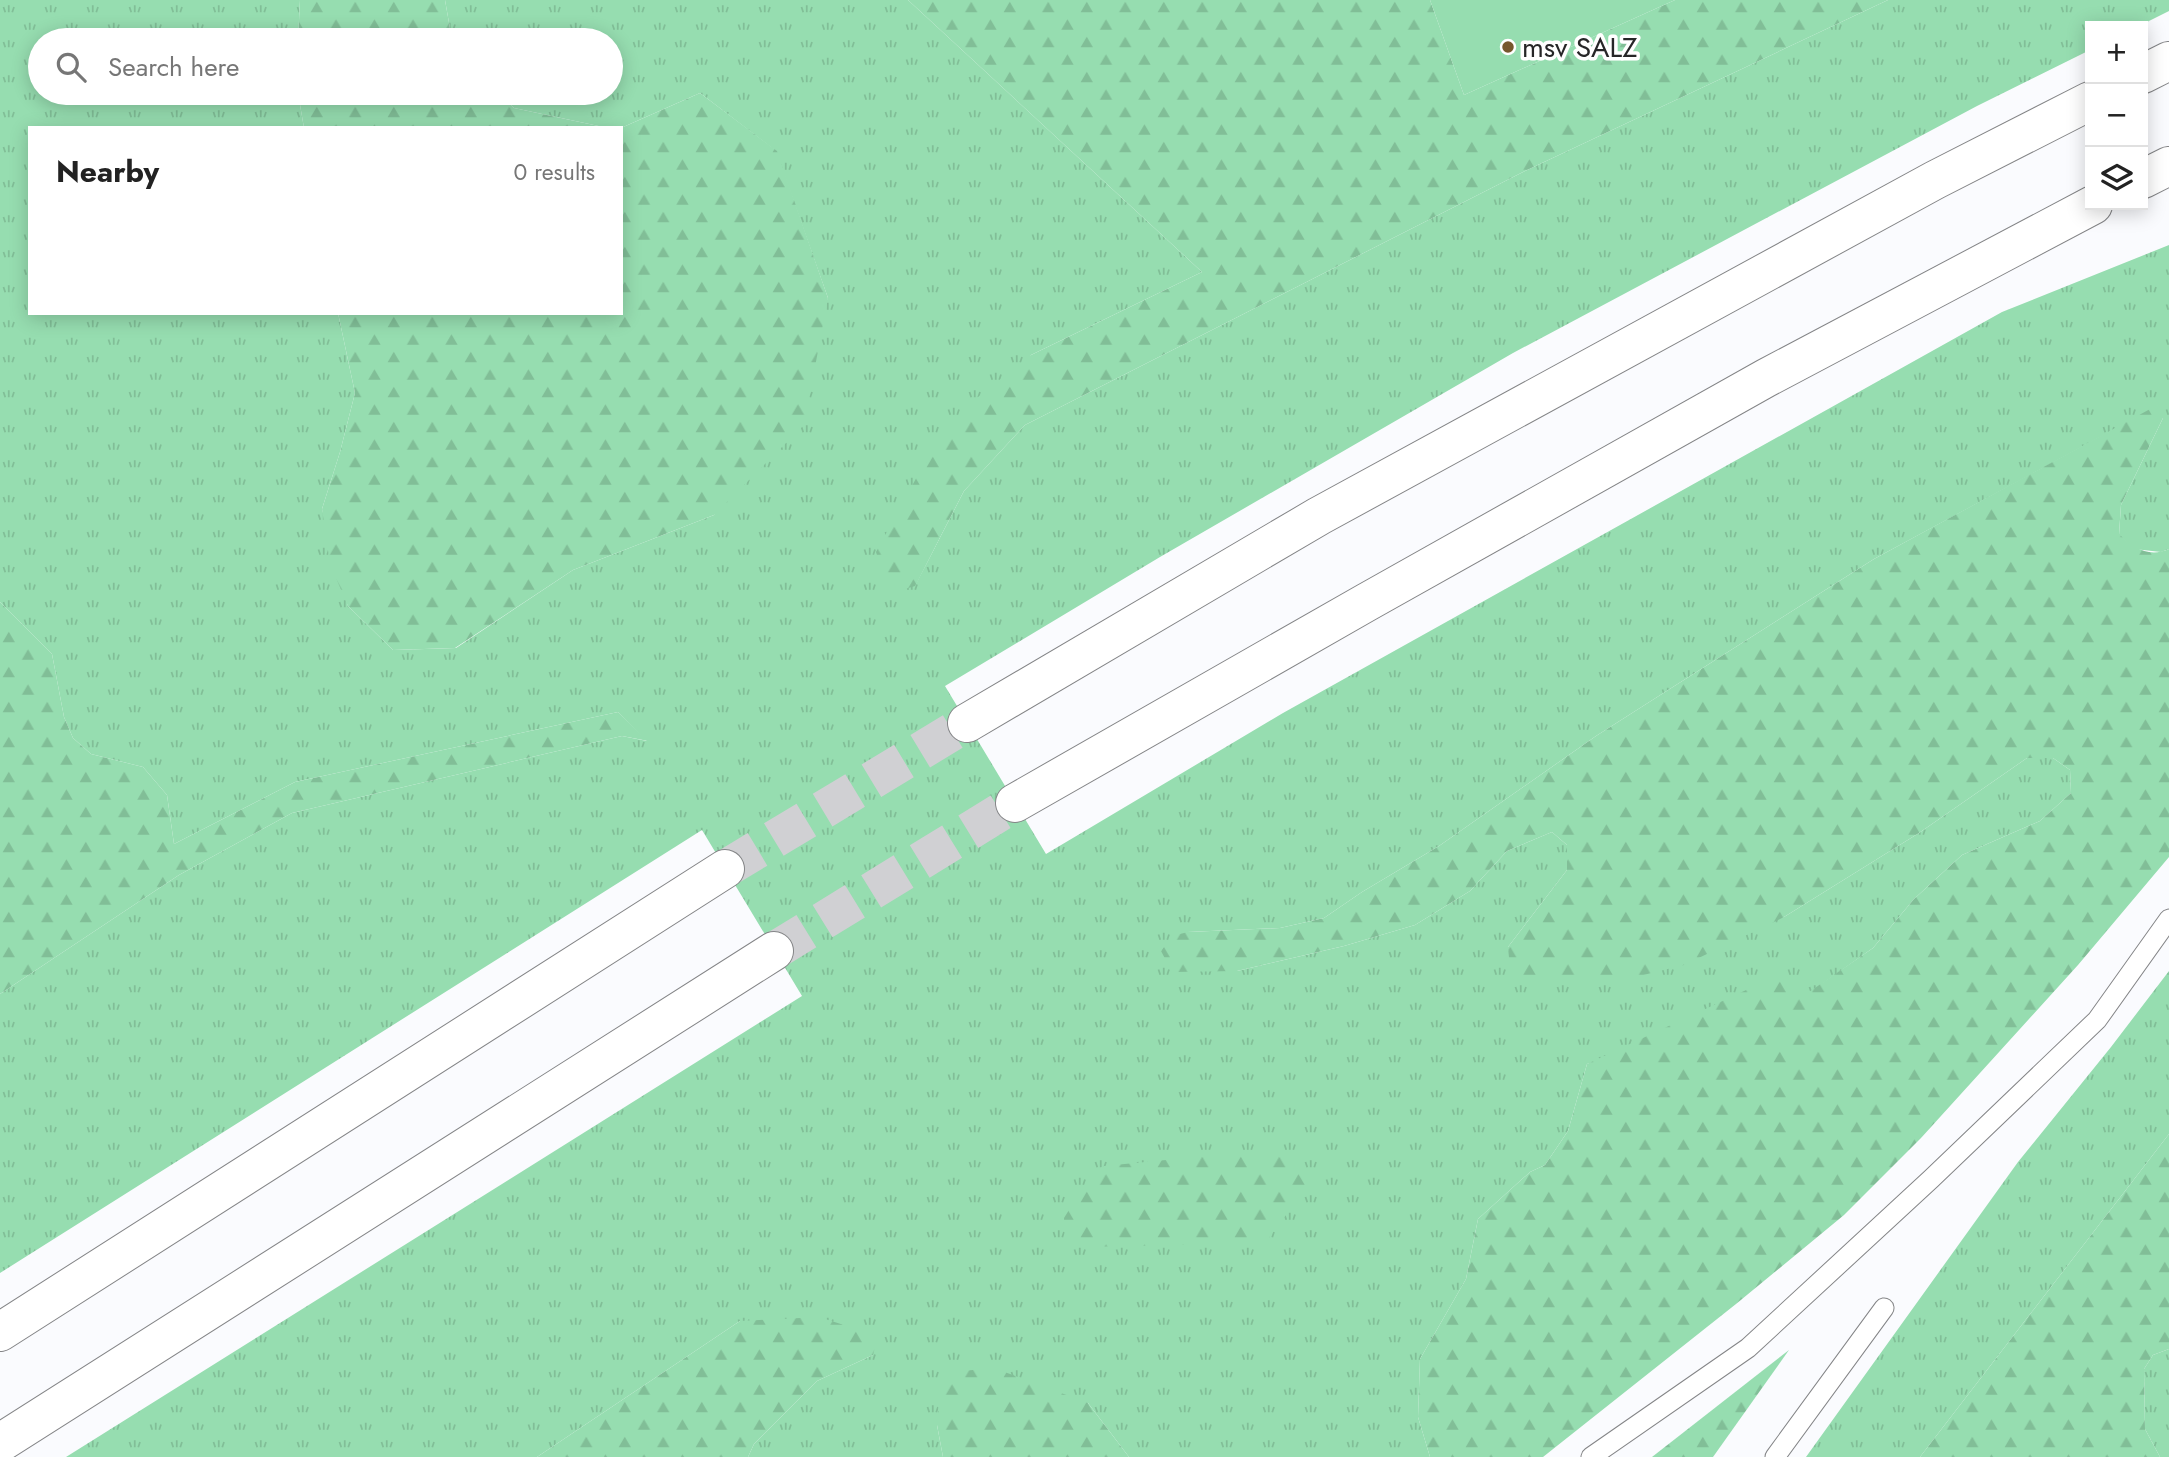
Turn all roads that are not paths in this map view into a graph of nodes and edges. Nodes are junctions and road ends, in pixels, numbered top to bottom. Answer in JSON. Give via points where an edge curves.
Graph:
{"nodes":[{"id":1,"x":2169,"y":61,"type":"edge"},
{"id":2,"x":2148,"y":72,"type":"edge"},
{"id":3,"x":2085,"y":104,"type":"edge"},
{"id":4,"x":2169,"y":166,"type":"edge"},
{"id":5,"x":2148,"y":176,"type":"edge"},
{"id":6,"x":2085,"y":209,"type":"edge"},
{"id":7,"x":967,"y":723,"type":"tunnel mouth"},
{"id":8,"x":1015,"y":803,"type":"tunnel mouth"},
{"id":9,"x":725,"y":869,"type":"tunnel mouth"},
{"id":10,"x":2169,"y":919,"type":"edge"},
{"id":11,"x":774,"y":950,"type":"tunnel mouth"},
{"id":12,"x":1884,"y":1308,"type":"dead end"},
{"id":13,"x":0,"y":1332,"type":"edge"},
{"id":14,"x":0,"y":1443,"type":"edge"},
{"id":15,"x":1591,"y":1457,"type":"edge"},
{"id":16,"x":1775,"y":1457,"type":"edge"}],
"edges":[{"from":1,"to":2,"type":"highway"},
{"from":3,"to":7,"type":"highway","via":[[1935,180],[1331,510]]},
{"from":4,"to":5,"type":"highway"},
{"from":6,"to":8,"type":"highway","via":[[1754,385]]},
{"from":9,"to":13,"type":"highway"},
{"from":10,"to":15,"type":"lane","via":[[2097,1020],[1931,1179],[1748,1348]]},
{"from":11,"to":14,"type":"highway"},
{"from":12,"to":16,"type":"lane"}]}
